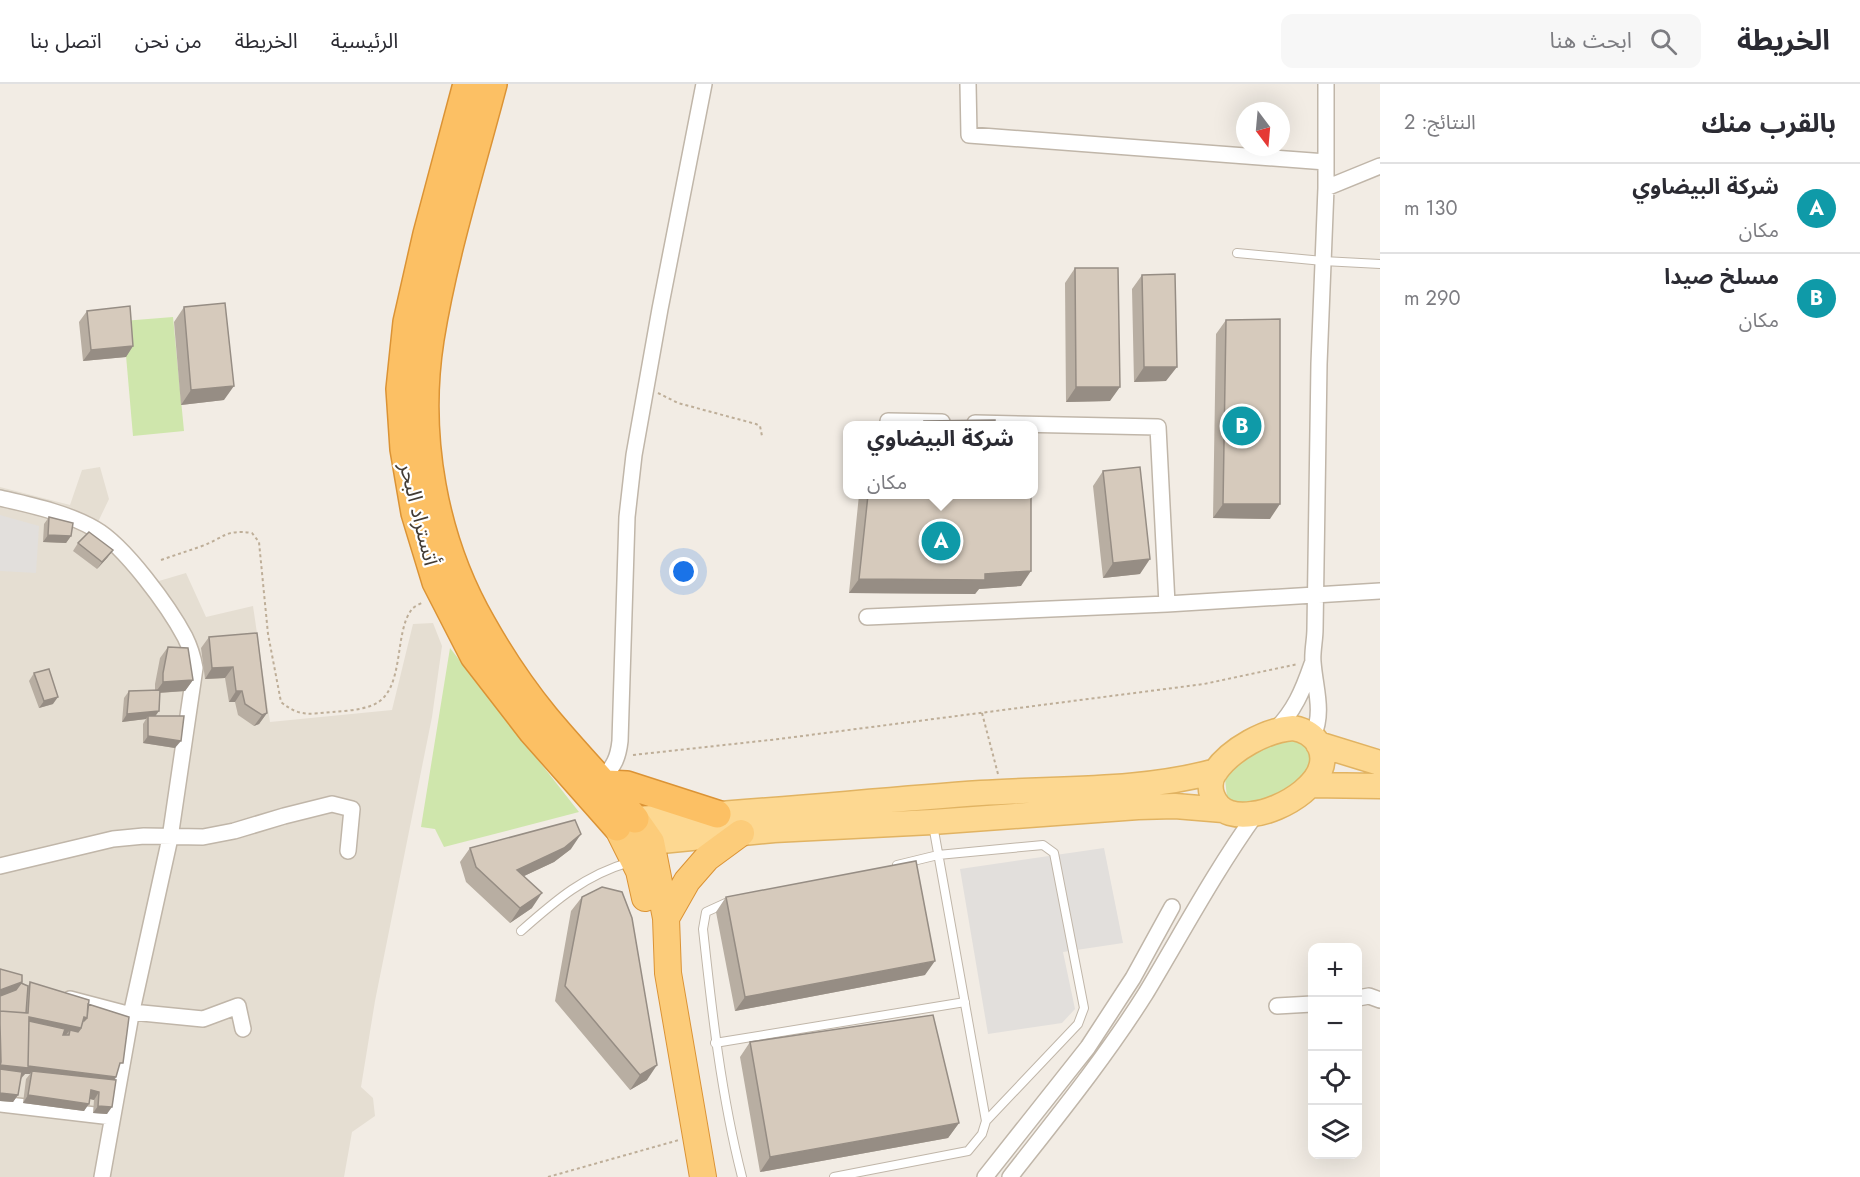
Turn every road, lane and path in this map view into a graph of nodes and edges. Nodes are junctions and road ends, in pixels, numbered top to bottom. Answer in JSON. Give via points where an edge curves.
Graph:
{"nodes":[{"id":1,"x":467,"y":84,"type":"edge"},
{"id":2,"x":493,"y":84,"type":"edge"},
{"id":3,"x":704,"y":84,"type":"edge"},
{"id":4,"x":969,"y":84,"type":"edge"},
{"id":5,"x":1326,"y":84,"type":"edge"},
{"id":6,"x":1326,"y":162,"type":"junction"},
{"id":7,"x":1380,"y":166,"type":"edge"},
{"id":8,"x":1326,"y":188,"type":"junction"},
{"id":9,"x":1237,"y":253,"type":"dead end"},
{"id":10,"x":1323,"y":261,"type":"junction"},
{"id":11,"x":1380,"y":264,"type":"edge"},
{"id":12,"x":646,"y":386,"type":"junction"},
{"id":13,"x":1038,"y":424,"type":"edge"},
{"id":14,"x":762,"y":435,"type":"dead end"},
{"id":15,"x":0,"y":498,"type":"edge"},
{"id":16,"x":161,"y":560,"type":"dead end"},
{"id":17,"x":1380,"y":591,"type":"edge"},
{"id":18,"x":443,"y":595,"type":"junction"},
{"id":19,"x":1315,"y":595,"type":"junction"},
{"id":20,"x":1167,"y":604,"type":"junction"},
{"id":21,"x":867,"y":617,"type":"dead end"},
{"id":22,"x":1313,"y":661,"type":"junction"},
{"id":23,"x":981,"y":713,"type":"junction"},
{"id":24,"x":1273,"y":732,"type":"junction"},
{"id":25,"x":1316,"y":740,"type":"junction"},
{"id":26,"x":618,"y":757,"type":"junction"},
{"id":27,"x":1380,"y":763,"type":"edge"},
{"id":28,"x":1216,"y":771,"type":"junction"},
{"id":29,"x":604,"y":782,"type":"junction"},
{"id":30,"x":1310,"y":785,"type":"junction"},
{"id":31,"x":1380,"y":786,"type":"edge"},
{"id":32,"x":1003,"y":792,"type":"junction"},
{"id":33,"x":930,"y":809,"type":"junction"},
{"id":34,"x":1223,"y":810,"type":"junction"},
{"id":35,"x":717,"y":814,"type":"junction"},
{"id":36,"x":1256,"y":814,"type":"junction"},
{"id":37,"x":626,"y":823,"type":"junction"},
{"id":38,"x":741,"y":833,"type":"junction"},
{"id":39,"x":170,"y":838,"type":"junction"},
{"id":40,"x":348,"y":851,"type":"dead end"},
{"id":41,"x":639,"y":851,"type":"junction"},
{"id":42,"x":938,"y":855,"type":"junction"},
{"id":43,"x":0,"y":866,"type":"edge"},
{"id":44,"x":893,"y":867,"type":"edge"},
{"id":45,"x":733,"y":899,"type":"edge"},
{"id":46,"x":1172,"y":907,"type":"dead end"},
{"id":47,"x":666,"y":918,"type":"junction"},
{"id":48,"x":521,"y":931,"type":"dead end"},
{"id":49,"x":668,"y":973,"type":"junction"},
{"id":50,"x":55,"y":995,"type":"edge"},
{"id":51,"x":1362,"y":997,"type":"edge"},
{"id":52,"x":1380,"y":1000,"type":"edge"},
{"id":53,"x":965,"y":1002,"type":"junction"},
{"id":54,"x":1308,"y":1004,"type":"edge"},
{"id":55,"x":1277,"y":1006,"type":"dead end"},
{"id":56,"x":132,"y":1014,"type":"junction"},
{"id":57,"x":243,"y":1029,"type":"dead end"},
{"id":58,"x":716,"y":1043,"type":"junction"},
{"id":59,"x":0,"y":1104,"type":"edge"},
{"id":60,"x":112,"y":1117,"type":"junction"},
{"id":61,"x":986,"y":1121,"type":"junction"},
{"id":62,"x":696,"y":1135,"type":"junction"},
{"id":63,"x":102,"y":1177,"type":"edge"},
{"id":64,"x":548,"y":1177,"type":"edge"},
{"id":65,"x":703,"y":1177,"type":"edge"},
{"id":66,"x":742,"y":1177,"type":"edge"},
{"id":67,"x":834,"y":1177,"type":"edge"},
{"id":68,"x":985,"y":1177,"type":"edge"},
{"id":69,"x":1010,"y":1177,"type":"edge"}],
"edges":[{"from":1,"to":18,"type":"highway","name":"أتستراد البحر","via":[[407,322],[400,389],[404,449],[415,513]]},
{"from":2,"to":29,"type":"highway","name":"أتستراد البحر","via":[[450,244],[430,340],[425,407],[428,461],[437,513],[455,569],[481,623],[545,717]]},
{"from":3,"to":12,"type":"street"},
{"from":4,"to":6,"type":"street","via":[[969,135]]},
{"from":5,"to":6,"type":"street"},
{"from":6,"to":8,"type":"street"},
{"from":7,"to":8,"type":"street"},
{"from":8,"to":10,"type":"street"},
{"from":9,"to":10,"type":"lane"},
{"from":10,"to":11,"type":"lane"},
{"from":10,"to":19,"type":"street"},
{"from":12,"to":14,"type":"path","via":[[678,403],[756,424]]},
{"from":12,"to":26,"type":"street","via":[[627,517]]},
{"from":13,"to":20,"type":"street","via":[[1158,427]]},
{"from":15,"to":39,"type":"street","via":[[58,514],[107,537],[143,576],[185,638],[193,654],[194,680]]},
{"from":16,"to":18,"type":"path","via":[[221,536],[240,531],[252,533],[259,542],[268,634],[281,702],[301,714],[350,710],[374,705],[384,698],[412,609]]},
{"from":17,"to":19,"type":"street"},
{"from":18,"to":37,"type":"highway","name":"أتستراد البحر","via":[[474,656],[532,731]]},
{"from":19,"to":20,"type":"street"},
{"from":19,"to":22,"type":"street"},
{"from":20,"to":21,"type":"street"},
{"from":22,"to":23,"type":"path","via":[[1204,684]]},
{"from":22,"to":24,"type":"street","via":[[1296,703]]},
{"from":22,"to":25,"type":"street","via":[[1320,709]]},
{"from":23,"to":26,"type":"path"},
{"from":23,"to":32,"type":"path"},
{"from":24,"to":25,"type":"main road","via":[[1293,728],[1308,732]]},
{"from":24,"to":28,"type":"main road","via":[[1238,751]]},
{"from":25,"to":27,"type":"main road"},
{"from":25,"to":30,"type":"main road","via":[[1321,765]]},
{"from":26,"to":29,"type":"street"},
{"from":28,"to":32,"type":"main road","via":[[1140,785]]},
{"from":28,"to":34,"type":"main road","via":[[1212,795]]},
{"from":29,"to":35,"type":"highway","via":[[627,785]]},
{"from":29,"to":37,"type":"highway","name":"أتستراد البحر"},
{"from":30,"to":31,"type":"main road"},
{"from":30,"to":36,"type":"main road","via":[[1281,806]]},
{"from":32,"to":33,"type":"main road"},
{"from":33,"to":34,"type":"main road","via":[[1175,806]]},
{"from":33,"to":35,"type":"main road"},
{"from":33,"to":38,"type":"main road"},
{"from":33,"to":42,"type":"lane"},
{"from":34,"to":36,"type":"main road"},
{"from":35,"to":37,"type":"main road"},
{"from":36,"to":69,"type":"street","via":[[1111,1046]]},
{"from":37,"to":41,"type":"highway","name":"أتستراد البحر"},
{"from":38,"to":41,"type":"main road"},
{"from":38,"to":47,"type":"highway","via":[[707,858],[687,881]]},
{"from":39,"to":40,"type":"street","via":[[234,831],[332,804],[352,809]]},
{"from":39,"to":43,"type":"street","via":[[113,839]]},
{"from":39,"to":56,"type":"street"},
{"from":41,"to":47,"type":"highway"},
{"from":41,"to":48,"type":"lane","via":[[560,896]]},
{"from":41,"to":49,"type":"highway","via":[[651,922]]},
{"from":42,"to":44,"type":"lane"},
{"from":42,"to":53,"type":"lane"},
{"from":42,"to":61,"type":"lane","via":[[1043,845],[1054,853],[1084,1008],[1078,1024]]},
{"from":45,"to":58,"type":"lane","via":[[706,912],[703,929]]},
{"from":46,"to":68,"type":"street","via":[[1133,978],[1088,1047]]},
{"from":47,"to":49,"type":"highway"},
{"from":49,"to":62,"type":"highway"},
{"from":50,"to":56,"type":"street"},
{"from":51,"to":52,"type":"street"},
{"from":53,"to":58,"type":"lane"},
{"from":53,"to":61,"type":"lane"},
{"from":54,"to":55,"type":"street"},
{"from":56,"to":57,"type":"street","via":[[203,1019],[238,1006]]},
{"from":56,"to":60,"type":"street"},
{"from":58,"to":66,"type":"lane"},
{"from":59,"to":60,"type":"street"},
{"from":60,"to":63,"type":"street"},
{"from":61,"to":67,"type":"lane","via":[[982,1134],[968,1151]]},
{"from":62,"to":64,"type":"path"},
{"from":62,"to":65,"type":"highway"}]}
